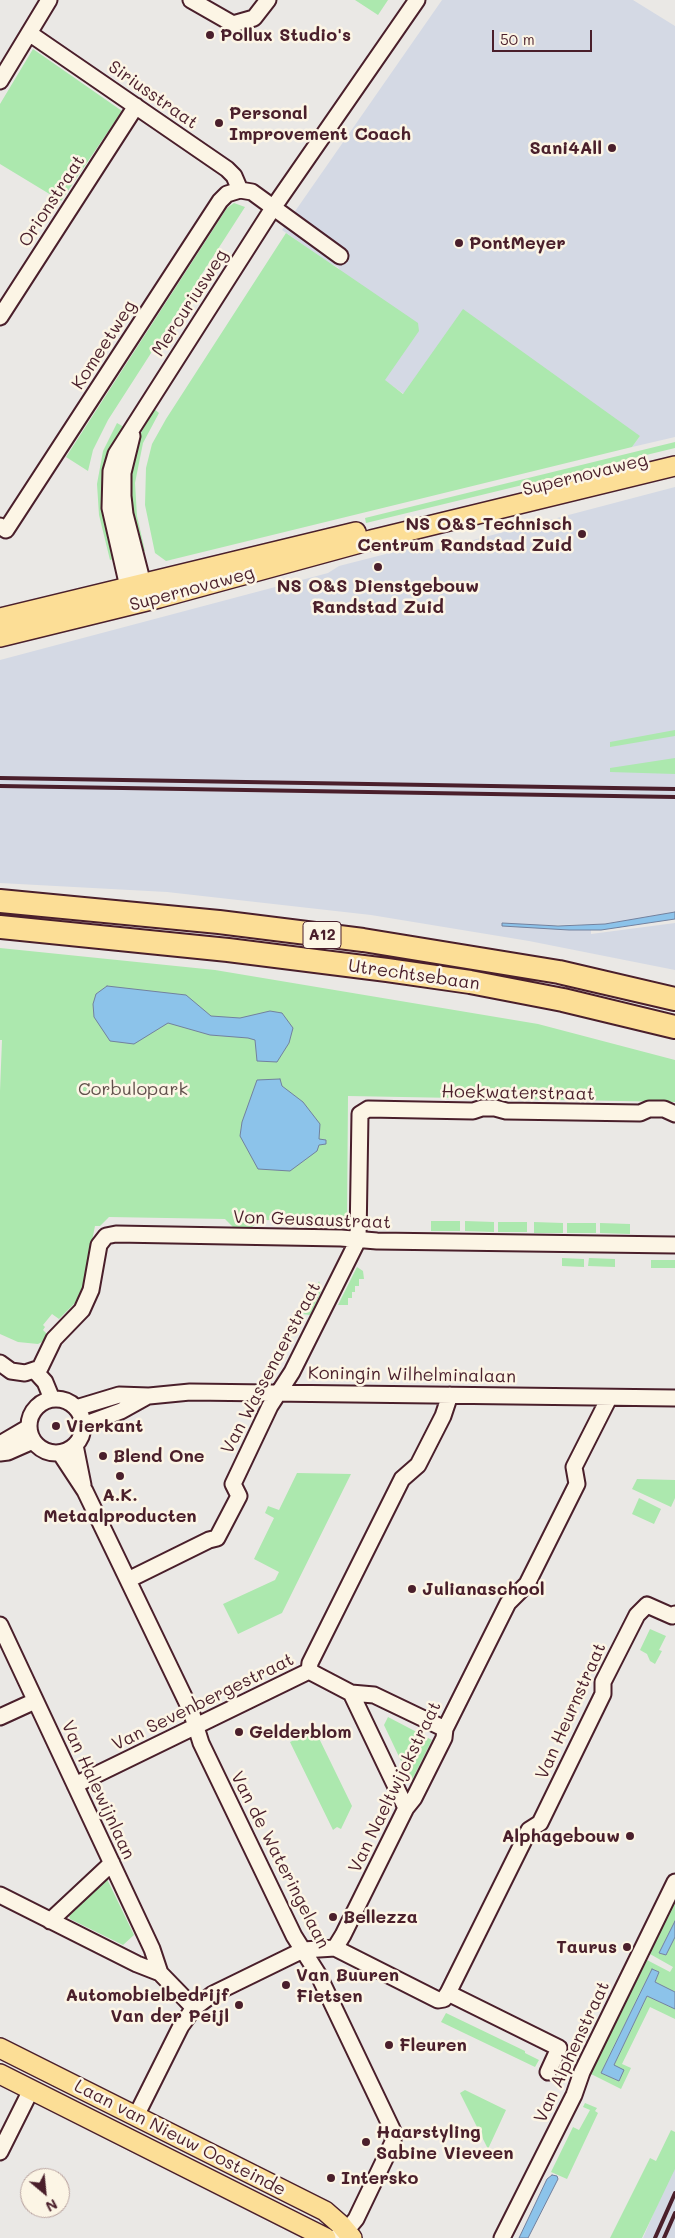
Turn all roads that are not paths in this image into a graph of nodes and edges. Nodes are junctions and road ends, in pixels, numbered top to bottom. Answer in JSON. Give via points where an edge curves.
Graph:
{"nodes":[{"id":1,"x":49,"y":0,"type":"edge"},
{"id":2,"x":191,"y":0,"type":"edge"},
{"id":3,"x":268,"y":0,"type":"edge"},
{"id":4,"x":417,"y":0,"type":"edge"},
{"id":5,"x":29,"y":33,"type":"junction"},
{"id":6,"x":0,"y":81,"type":"edge"},
{"id":7,"x":136,"y":106,"type":"junction"},
{"id":8,"x":240,"y":190,"type":"junction"},
{"id":9,"x":273,"y":208,"type":"junction"},
{"id":10,"x":340,"y":256,"type":"dead end"},
{"id":11,"x":0,"y":317,"type":"edge"},
{"id":12,"x":675,"y":453,"type":"edge"},
{"id":13,"x":675,"y":466,"type":"edge"},
{"id":14,"x":3,"y":528,"type":"edge"},
{"id":15,"x":135,"y":586,"type":"junction"},
{"id":16,"x":139,"y":603,"type":"junction"},
{"id":17,"x":0,"y":618,"type":"edge"},
{"id":18,"x":0,"y":636,"type":"edge"},
{"id":19,"x":0,"y":902,"type":"edge"},
{"id":20,"x":0,"y":927,"type":"edge"},
{"id":21,"x":558,"y":972,"type":"junction"},
{"id":22,"x":675,"y":986,"type":"edge"},
{"id":23,"x":675,"y":999,"type":"edge"},
{"id":24,"x":675,"y":1027,"type":"edge"},
{"id":25,"x":360,"y":1114,"type":"joint"},
{"id":26,"x":675,"y":1114,"type":"edge"},
{"id":27,"x":358,"y":1240,"type":"junction"},
{"id":28,"x":675,"y":1245,"type":"edge"},
{"id":29,"x":0,"y":1364,"type":"edge"},
{"id":30,"x":35,"y":1371,"type":"junction"},
{"id":31,"x":279,"y":1392,"type":"junction"},
{"id":32,"x":450,"y":1395,"type":"junction"},
{"id":33,"x":150,"y":1396,"type":"junction"},
{"id":34,"x":609,"y":1398,"type":"junction"},
{"id":35,"x":675,"y":1398,"type":"edge"},
{"id":36,"x":48,"y":1400,"type":"junction"},
{"id":37,"x":76,"y":1408,"type":"junction"},
{"id":38,"x":83,"y":1425,"type":"junction"},
{"id":39,"x":31,"y":1434,"type":"junction"},
{"id":40,"x":0,"y":1444,"type":"edge"},
{"id":41,"x":75,"y":1446,"type":"junction"},
{"id":42,"x":60,"y":1452,"type":"junction"},
{"id":43,"x":0,"y":1453,"type":"edge"},
{"id":44,"x":85,"y":1491,"type":"junction"},
{"id":45,"x":128,"y":1580,"type":"junction"},
{"id":46,"x":675,"y":1614,"type":"edge"},
{"id":47,"x":0,"y":1625,"type":"edge"},
{"id":48,"x":309,"y":1671,"type":"junction"},
{"id":49,"x":351,"y":1693,"type":"junction"},
{"id":50,"x":35,"y":1701,"type":"junction"},
{"id":51,"x":0,"y":1717,"type":"edge"},
{"id":52,"x":196,"y":1726,"type":"junction"},
{"id":53,"x":445,"y":1730,"type":"junction"},
{"id":54,"x":75,"y":1785,"type":"junction"},
{"id":55,"x":406,"y":1808,"type":"junction"},
{"id":56,"x":112,"y":1863,"type":"junction"},
{"id":57,"x":675,"y":1882,"type":"edge"},
{"id":58,"x":0,"y":1895,"type":"edge"},
{"id":59,"x":50,"y":1921,"type":"junction"},
{"id":60,"x":334,"y":1948,"type":"junction"},
{"id":61,"x":303,"y":1950,"type":"junction"},
{"id":62,"x":160,"y":1972,"type":"junction"},
{"id":63,"x":448,"y":1993,"type":"junction"},
{"id":64,"x":194,"y":2008,"type":"junction"},
{"id":65,"x":0,"y":2048,"type":"edge"},
{"id":66,"x":548,"y":2072,"type":"dead end"},
{"id":67,"x":0,"y":2074,"type":"edge"},
{"id":68,"x":32,"y":2090,"type":"junction"},
{"id":69,"x":136,"y":2116,"type":"junction"},
{"id":70,"x":0,"y":2152,"type":"edge"},
{"id":71,"x":344,"y":2236,"type":"edge"},
{"id":72,"x":326,"y":2238,"type":"edge"},
{"id":73,"x":502,"y":2238,"type":"edge"}],
"edges":[{"from":1,"to":5,"type":"street"},
{"from":2,"to":3,"type":"street","via":[[233,24],[254,18]]},
{"from":4,"to":9,"type":"street","name":"Mercuriusweg"},
{"from":5,"to":6,"type":"street"},
{"from":5,"to":7,"type":"street","name":"Siriusstraat"},
{"from":7,"to":8,"type":"street","name":"Siriusstraat","via":[[227,169]]},
{"from":7,"to":11,"type":"street","name":"Orionstraat"},
{"from":8,"to":9,"type":"street","via":[[252,192]]},
{"from":8,"to":14,"type":"street","name":"Komeetweg","via":[[227,194],[216,206]]},
{"from":9,"to":10,"type":"street"},
{"from":9,"to":15,"type":"street","name":"Mercuriusweg","via":[[138,418],[126,458],[123,488]]},
{"from":12,"to":15,"type":"main road","name":"Supernovaweg"},
{"from":13,"to":16,"type":"main road","name":"Supernovaweg","via":[[378,538]]},
{"from":15,"to":16,"type":"street","name":"Mercuriusweg"},
{"from":15,"to":17,"type":"main road","name":"Supernovaweg"},
{"from":16,"to":18,"type":"main road","name":"Supernovaweg"},
{"from":19,"to":21,"type":"highway","name":"Utrechtsebaan","number":"A12","via":[[219,922],[353,939]]},
{"from":20,"to":24,"type":"highway","name":"Utrechtsebaan","number":"A12","via":[[228,950],[470,982],[564,1000]]},
{"from":21,"to":22,"type":"highway","number":"A12"},
{"from":21,"to":23,"type":"highway","name":"Utrechtsebaan","number":"A12"},
{"from":25,"to":26,"type":"street","name":"Hoekwaterstraat","via":[[368,1109],[473,1111],[495,1108],[506,1111],[640,1113],[649,1109]]},
{"from":25,"to":27,"type":"street","name":"Van Wassenaerstraat"},
{"from":27,"to":28,"type":"street","name":"Von Geusaustraat"},
{"from":27,"to":30,"type":"street","name":"Von Geusaustraat","via":[[166,1234],[106,1236],[99,1245],[91,1290],[82,1310],[54,1338],[42,1365]]},
{"from":27,"to":31,"type":"street","name":"Van Wassenaerstraat","via":[[297,1363]]},
{"from":29,"to":30,"type":"street","via":[[25,1373]]},
{"from":30,"to":36,"type":"street","via":[[37,1385]]},
{"from":31,"to":32,"type":"street","name":"Koningin Wilhelminalaan"},
{"from":31,"to":33,"type":"street","name":"Koningin Wilhelminalaan","via":[[190,1392]]},
{"from":31,"to":45,"type":"street","name":"Van Wassenaerstraat","via":[[233,1484],[239,1496],[217,1538]]},
{"from":32,"to":34,"type":"street","name":"Koningin Wilhelminalaan"},
{"from":32,"to":48,"type":"street","name":"Van Sevenbergestraat","via":[[418,1465],[402,1480],[310,1663]]},
{"from":33,"to":37,"type":"street","name":"Koningin Wilhelminalaan","via":[[119,1395]]},
{"from":33,"to":38,"type":"street","name":"Koningin Wilhelminalaan","via":[[122,1411]]},
{"from":34,"to":35,"type":"street","name":"Koningin Wilhelminalaan"},
{"from":34,"to":53,"type":"street","name":"Van Naeltwijckstraat","via":[[574,1468],[578,1484],[528,1584],[508,1603]]},
{"from":36,"to":37,"type":"street","via":[[65,1400]]},
{"from":36,"to":39,"type":"street","via":[[31,1415]]},
{"from":37,"to":38,"type":"street"},
{"from":38,"to":41,"type":"street"},
{"from":39,"to":40,"type":"street"},
{"from":39,"to":42,"type":"street","via":[[45,1450]]},
{"from":39,"to":43,"type":"street","via":[[8,1452]]},
{"from":41,"to":42,"type":"street"},
{"from":41,"to":44,"type":"street","name":"Van de Wateringelaan"},
{"from":42,"to":44,"type":"street","name":"Van de Wateringelaan"},
{"from":44,"to":45,"type":"street","name":"Van de Wateringelaan"},
{"from":45,"to":52,"type":"street","name":"Van de Wateringelaan"},
{"from":46,"to":63,"type":"street","name":"Van Heurnstraat","via":[[672,1616],[647,1605],[636,1615],[603,1682],[603,1694],[540,1823],[529,1830]]},
{"from":47,"to":50,"type":"street","name":"Van Halewijnlaan"},
{"from":48,"to":49,"type":"street"},
{"from":48,"to":52,"type":"street","name":"Van Sevenbergestraat"},
{"from":49,"to":53,"type":"street","via":[[374,1695]]},
{"from":49,"to":55,"type":"street"},
{"from":50,"to":51,"type":"street"},
{"from":50,"to":54,"type":"street","name":"Van Halewijnlaan"},
{"from":52,"to":54,"type":"street","name":"Van Sevenbergestraat"},
{"from":52,"to":61,"type":"street","name":"Van de Wateringelaan","via":[[201,1743]]},
{"from":53,"to":55,"type":"street","name":"Van Naeltwijckstraat","via":[[444,1738]]},
{"from":54,"to":56,"type":"street","name":"Van Halewijnlaan"},
{"from":55,"to":60,"type":"street","name":"Van Naeltwijckstraat"},
{"from":56,"to":59,"type":"street"},
{"from":56,"to":62,"type":"street","name":"Van Halewijnlaan"},
{"from":57,"to":73,"type":"street","name":"Van Alphenstraat"},
{"from":58,"to":59,"type":"street"},
{"from":59,"to":62,"type":"street"},
{"from":60,"to":61,"type":"street"},
{"from":60,"to":63,"type":"street","via":[[438,2000],[444,1999]]},
{"from":61,"to":64,"type":"street","via":[[213,1994]]},
{"from":61,"to":71,"type":"street","name":"Van de Wateringelaan","via":[[318,1974],[393,2131],[394,2142],[356,2219]]},
{"from":62,"to":64,"type":"street"},
{"from":63,"to":66,"type":"street","via":[[559,2048]]},
{"from":64,"to":69,"type":"street","via":[[181,2026]]},
{"from":65,"to":69,"type":"main road","name":"Laan van Nieuw Oosteinde"},
{"from":67,"to":68,"type":"main road","name":"Laan van Nieuw Oosteinde"},
{"from":68,"to":70,"type":"street"},
{"from":68,"to":72,"type":"main road","name":"Laan van Nieuw Oosteinde"},
{"from":69,"to":71,"type":"main road","name":"Laan van Nieuw Oosteinde","via":[[325,2211]]}]}
